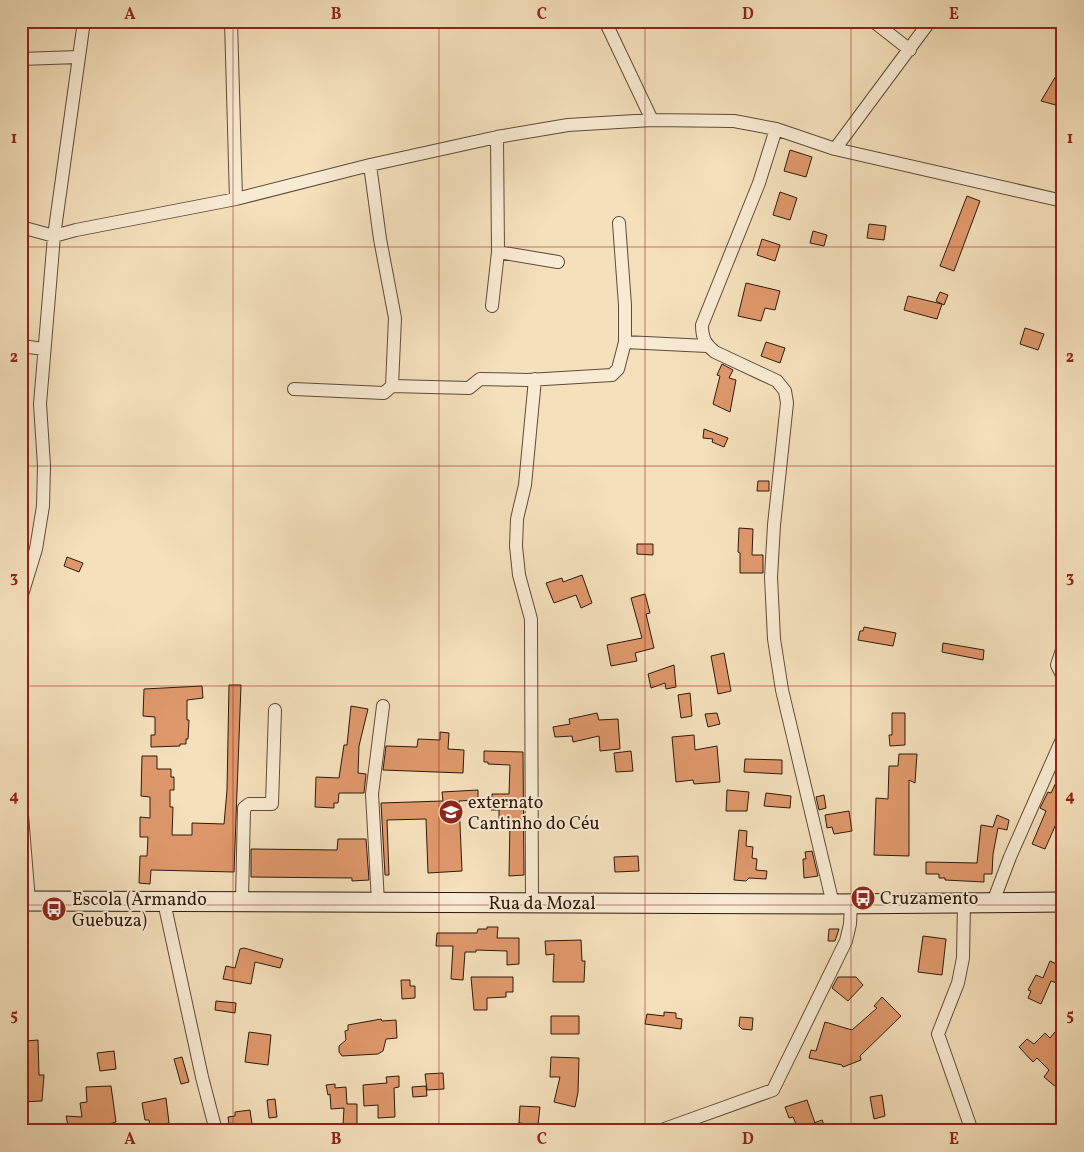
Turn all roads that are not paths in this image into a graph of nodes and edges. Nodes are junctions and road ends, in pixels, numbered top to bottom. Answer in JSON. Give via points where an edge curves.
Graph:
{"nodes":[{"id":1,"x":84,"y":21,"type":"edge"},
{"id":2,"x":231,"y":21,"type":"edge"},
{"id":3,"x":605,"y":21,"type":"edge"},
{"id":4,"x":873,"y":21,"type":"edge"},
{"id":5,"x":930,"y":21,"type":"edge"},
{"id":6,"x":910,"y":50,"type":"junction"},
{"id":7,"x":78,"y":57,"type":"junction"},
{"id":8,"x":21,"y":59,"type":"edge"},
{"id":9,"x":652,"y":120,"type":"junction"},
{"id":10,"x":776,"y":128,"type":"junction"},
{"id":11,"x":497,"y":137,"type":"junction"},
{"id":12,"x":835,"y":149,"type":"junction"},
{"id":13,"x":370,"y":165,"type":"junction"},
{"id":14,"x":236,"y":199,"type":"junction"},
{"id":15,"x":1063,"y":201,"type":"edge"},
{"id":16,"x":619,"y":223,"type":"dead end"},
{"id":17,"x":21,"y":227,"type":"edge"},
{"id":18,"x":54,"y":236,"type":"junction"},
{"id":19,"x":498,"y":252,"type":"junction"},
{"id":20,"x":558,"y":262,"type":"dead end"},
{"id":21,"x":492,"y":306,"type":"dead end"},
{"id":22,"x":625,"y":342,"type":"junction"},
{"id":23,"x":21,"y":346,"type":"edge"},
{"id":24,"x":707,"y":346,"type":"junction"},
{"id":25,"x":44,"y":349,"type":"junction"},
{"id":26,"x":535,"y":379,"type":"junction"},
{"id":27,"x":392,"y":386,"type":"junction"},
{"id":28,"x":294,"y":389,"type":"dead end"},
{"id":29,"x":21,"y":598,"type":"edge"},
{"id":30,"x":1063,"y":647,"type":"edge"},
{"id":31,"x":1063,"y":677,"type":"edge"},
{"id":32,"x":383,"y":706,"type":"dead end"},
{"id":33,"x":274,"y":710,"type":"dead end"},
{"id":34,"x":1063,"y":737,"type":"edge"},
{"id":35,"x":21,"y":803,"type":"edge"},
{"id":36,"x":25,"y":901,"type":"edge"},
{"id":37,"x":242,"y":901,"type":"junction"},
{"id":38,"x":164,"y":902,"type":"junction"},
{"id":39,"x":378,"y":902,"type":"junction"},
{"id":40,"x":964,"y":902,"type":"junction"},
{"id":41,"x":992,"y":902,"type":"junction"},
{"id":42,"x":1063,"y":902,"type":"edge"},
{"id":43,"x":532,"y":903,"type":"junction"},
{"id":44,"x":842,"y":904,"type":"junction"},
{"id":45,"x":663,"y":1130,"type":"edge"},
{"id":46,"x":216,"y":1131,"type":"edge"},
{"id":47,"x":972,"y":1131,"type":"edge"}],
"edges":[{"from":1,"to":7,"type":"street"},
{"from":2,"to":14,"type":"street"},
{"from":3,"to":9,"type":"street"},
{"from":4,"to":6,"type":"street"},
{"from":5,"to":6,"type":"street"},
{"from":6,"to":12,"type":"street"},
{"from":7,"to":8,"type":"street"},
{"from":7,"to":18,"type":"street"},
{"from":9,"to":10,"type":"street","via":[[734,121]]},
{"from":9,"to":11,"type":"street","via":[[568,125]]},
{"from":10,"to":12,"type":"street"},
{"from":10,"to":24,"type":"street","via":[[759,183],[702,325],[702,336]]},
{"from":11,"to":13,"type":"street"},
{"from":11,"to":19,"type":"street"},
{"from":12,"to":15,"type":"street"},
{"from":13,"to":14,"type":"street"},
{"from":13,"to":27,"type":"street","via":[[395,318]]},
{"from":14,"to":18,"type":"street"},
{"from":16,"to":22,"type":"street","via":[[626,305]]},
{"from":17,"to":18,"type":"street"},
{"from":18,"to":25,"type":"street"},
{"from":19,"to":20,"type":"street"},
{"from":19,"to":21,"type":"street"},
{"from":22,"to":24,"type":"street"},
{"from":22,"to":26,"type":"street","via":[[618,369],[612,375]]},
{"from":23,"to":25,"type":"street"},
{"from":24,"to":44,"type":"street","via":[[777,381],[785,391],[787,403],[774,525],[774,639],[782,690]]},
{"from":25,"to":29,"type":"street","via":[[40,404],[43,506],[36,549]]},
{"from":26,"to":27,"type":"street","via":[[480,378],[469,388]]},
{"from":26,"to":43,"type":"street","via":[[516,546],[519,575],[531,619]]},
{"from":27,"to":28,"type":"street","via":[[384,394]]},
{"from":30,"to":31,"type":"street","via":[[1057,665]]},
{"from":32,"to":39,"type":"street","via":[[372,794]]},
{"from":33,"to":37,"type":"street","via":[[272,804],[249,804],[244,808]]},
{"from":34,"to":41,"type":"street"},
{"from":35,"to":36,"type":"street"},
{"from":36,"to":38,"type":"main road","name":"Rua da Mozal"},
{"from":37,"to":38,"type":"main road","name":"Rua da Mozal"},
{"from":37,"to":39,"type":"main road","name":"Rua da Mozal"},
{"from":38,"to":46,"type":"street"},
{"from":39,"to":43,"type":"main road","name":"Rua da Mozal"},
{"from":40,"to":41,"type":"main road","name":"Rua da Mozal"},
{"from":40,"to":44,"type":"main road","name":"Rua da Mozal"},
{"from":40,"to":47,"type":"street","via":[[963,958],[958,983],[938,1034]]},
{"from":41,"to":42,"type":"main road","name":"Rua da Mozal"},
{"from":43,"to":44,"type":"main road","name":"Rua da Mozal"},
{"from":44,"to":45,"type":"street","via":[[850,924],[846,941],[773,1090]]}]}
